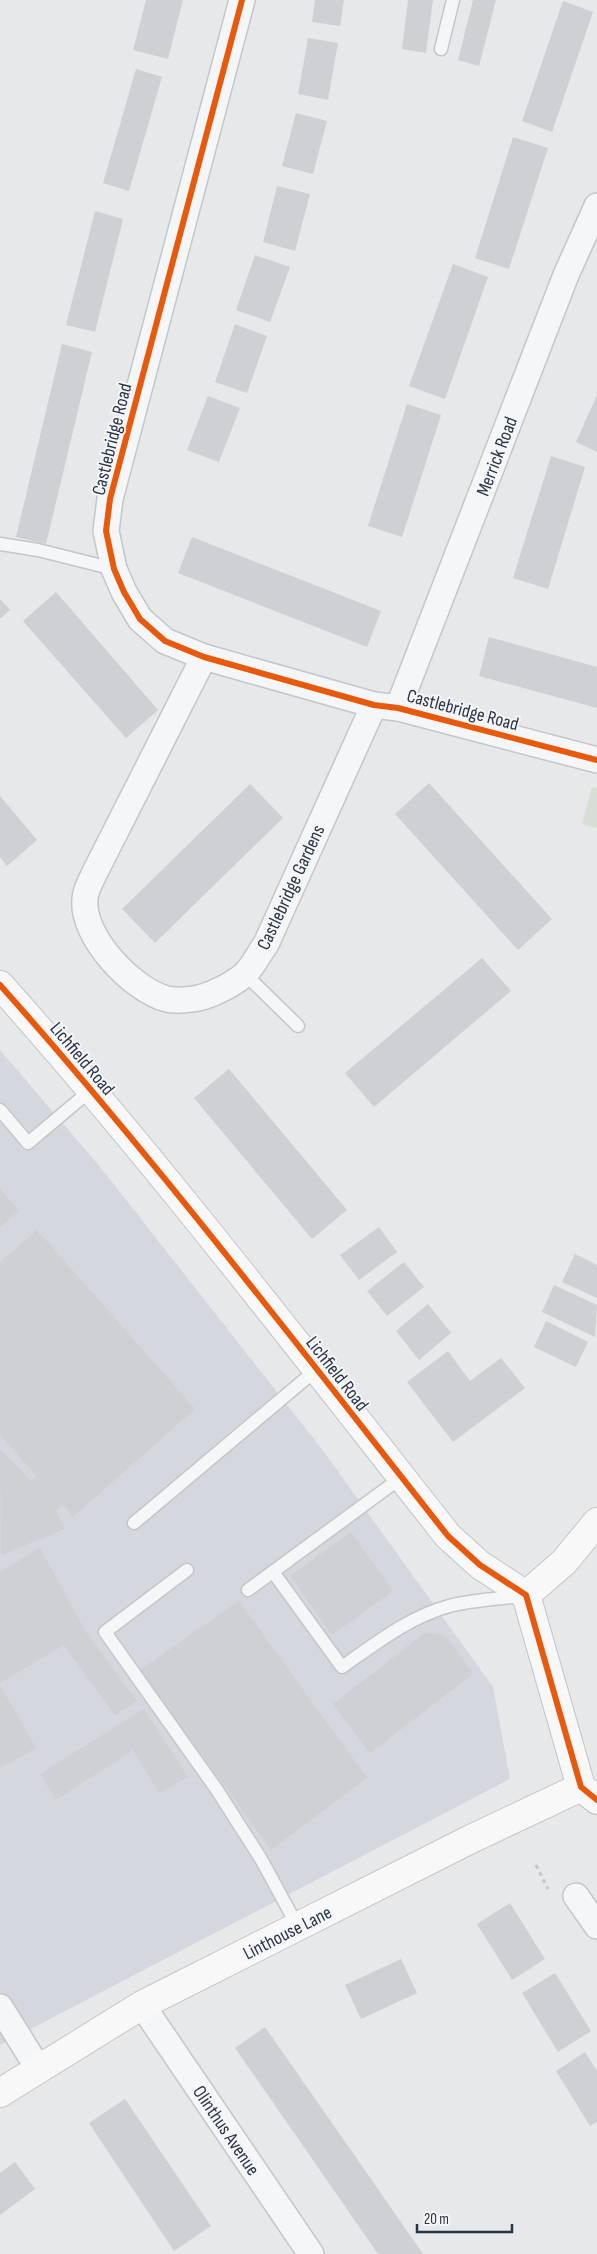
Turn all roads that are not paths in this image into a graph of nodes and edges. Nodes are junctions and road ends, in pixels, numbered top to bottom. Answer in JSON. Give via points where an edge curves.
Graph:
{"nodes":[{"id":1,"x":242,"y":0,"type":"edge"},
{"id":2,"x":453,"y":0,"type":"edge"},
{"id":3,"x":441,"y":49,"type":"dead end"},
{"id":4,"x":597,"y":206,"type":"edge"},
{"id":5,"x":0,"y":544,"type":"edge"},
{"id":6,"x":114,"y":569,"type":"junction"},
{"id":7,"x":204,"y":657,"type":"junction"},
{"id":8,"x":386,"y":706,"type":"junction"},
{"id":9,"x":597,"y":760,"type":"edge"},
{"id":10,"x":245,"y":974,"type":"junction"},
{"id":11,"x":0,"y":985,"type":"edge"},
{"id":12,"x":298,"y":1026,"type":"dead end"},
{"id":13,"x":92,"y":1090,"type":"junction"},
{"id":14,"x":0,"y":1110,"type":"edge"},
{"id":15,"x":316,"y":1370,"type":"junction"},
{"id":16,"x":402,"y":1477,"type":"junction"},
{"id":17,"x":597,"y":1522,"type":"edge"},
{"id":18,"x":134,"y":1523,"type":"dead end"},
{"id":19,"x":187,"y":1570,"type":"dead end"},
{"id":20,"x":273,"y":1572,"type":"junction"},
{"id":21,"x":248,"y":1590,"type":"dead end"},
{"id":22,"x":526,"y":1595,"type":"junction"},
{"id":23,"x":589,"y":1794,"type":"edge"},
{"id":24,"x":576,"y":1896,"type":"dead end"},
{"id":25,"x":597,"y":1926,"type":"edge"},
{"id":26,"x":298,"y":1927,"type":"junction"},
{"id":27,"x":142,"y":2005,"type":"junction"},
{"id":28,"x":0,"y":2006,"type":"edge"},
{"id":29,"x":38,"y":2068,"type":"junction"},
{"id":30,"x":0,"y":2093,"type":"edge"},
{"id":31,"x":311,"y":2254,"type":"edge"}],
"edges":[{"from":1,"to":6,"type":"street","name":"Castlebridge Road","via":[[110,499],[106,531]]},
{"from":2,"to":3,"type":"lane"},
{"from":4,"to":8,"type":"street","name":"Merrick Road"},
{"from":5,"to":6,"type":"lane"},
{"from":6,"to":7,"type":"street","name":"Castlebridge Road","via":[[140,618],[165,641]]},
{"from":7,"to":8,"type":"street","name":"Castlebridge Road"},
{"from":7,"to":10,"type":"street","name":"Castlebridge Gardens","via":[[94,874],[85,898],[88,924],[114,963],[143,988],[167,999],[194,999],[215,992]]},
{"from":8,"to":9,"type":"street","name":"Castlebridge Road"},
{"from":8,"to":10,"type":"street","name":"Castlebridge Gardens","via":[[266,944]]},
{"from":10,"to":12,"type":"lane"},
{"from":11,"to":13,"type":"main road","name":"Lichfield Road"},
{"from":13,"to":14,"type":"lane","via":[[28,1143]]},
{"from":13,"to":15,"type":"main road","name":"Lichfield Road"},
{"from":15,"to":16,"type":"main road","name":"Lichfield Road"},
{"from":15,"to":18,"type":"lane"},
{"from":16,"to":20,"type":"lane"},
{"from":16,"to":22,"type":"main road","name":"Lichfield Road","via":[[448,1536],[480,1565]]},
{"from":17,"to":22,"type":"main road","via":[[564,1562]]},
{"from":19,"to":26,"type":"lane","via":[[105,1632],[222,1797]]},
{"from":20,"to":21,"type":"lane"},
{"from":20,"to":22,"type":"lane","via":[[342,1666],[423,1615],[449,1606]]},
{"from":22,"to":23,"type":"main road"},
{"from":23,"to":26,"type":"main road","name":"Linthouse Lane","via":[[469,1840]]},
{"from":24,"to":25,"type":"street"},
{"from":26,"to":27,"type":"main road","name":"Linthouse Lane"},
{"from":27,"to":29,"type":"main road","name":"Linthouse Lane"},
{"from":27,"to":31,"type":"street","name":"Olinthus Avenue"},
{"from":28,"to":29,"type":"street"},
{"from":29,"to":30,"type":"main road","name":"Linthouse Lane"}]}
